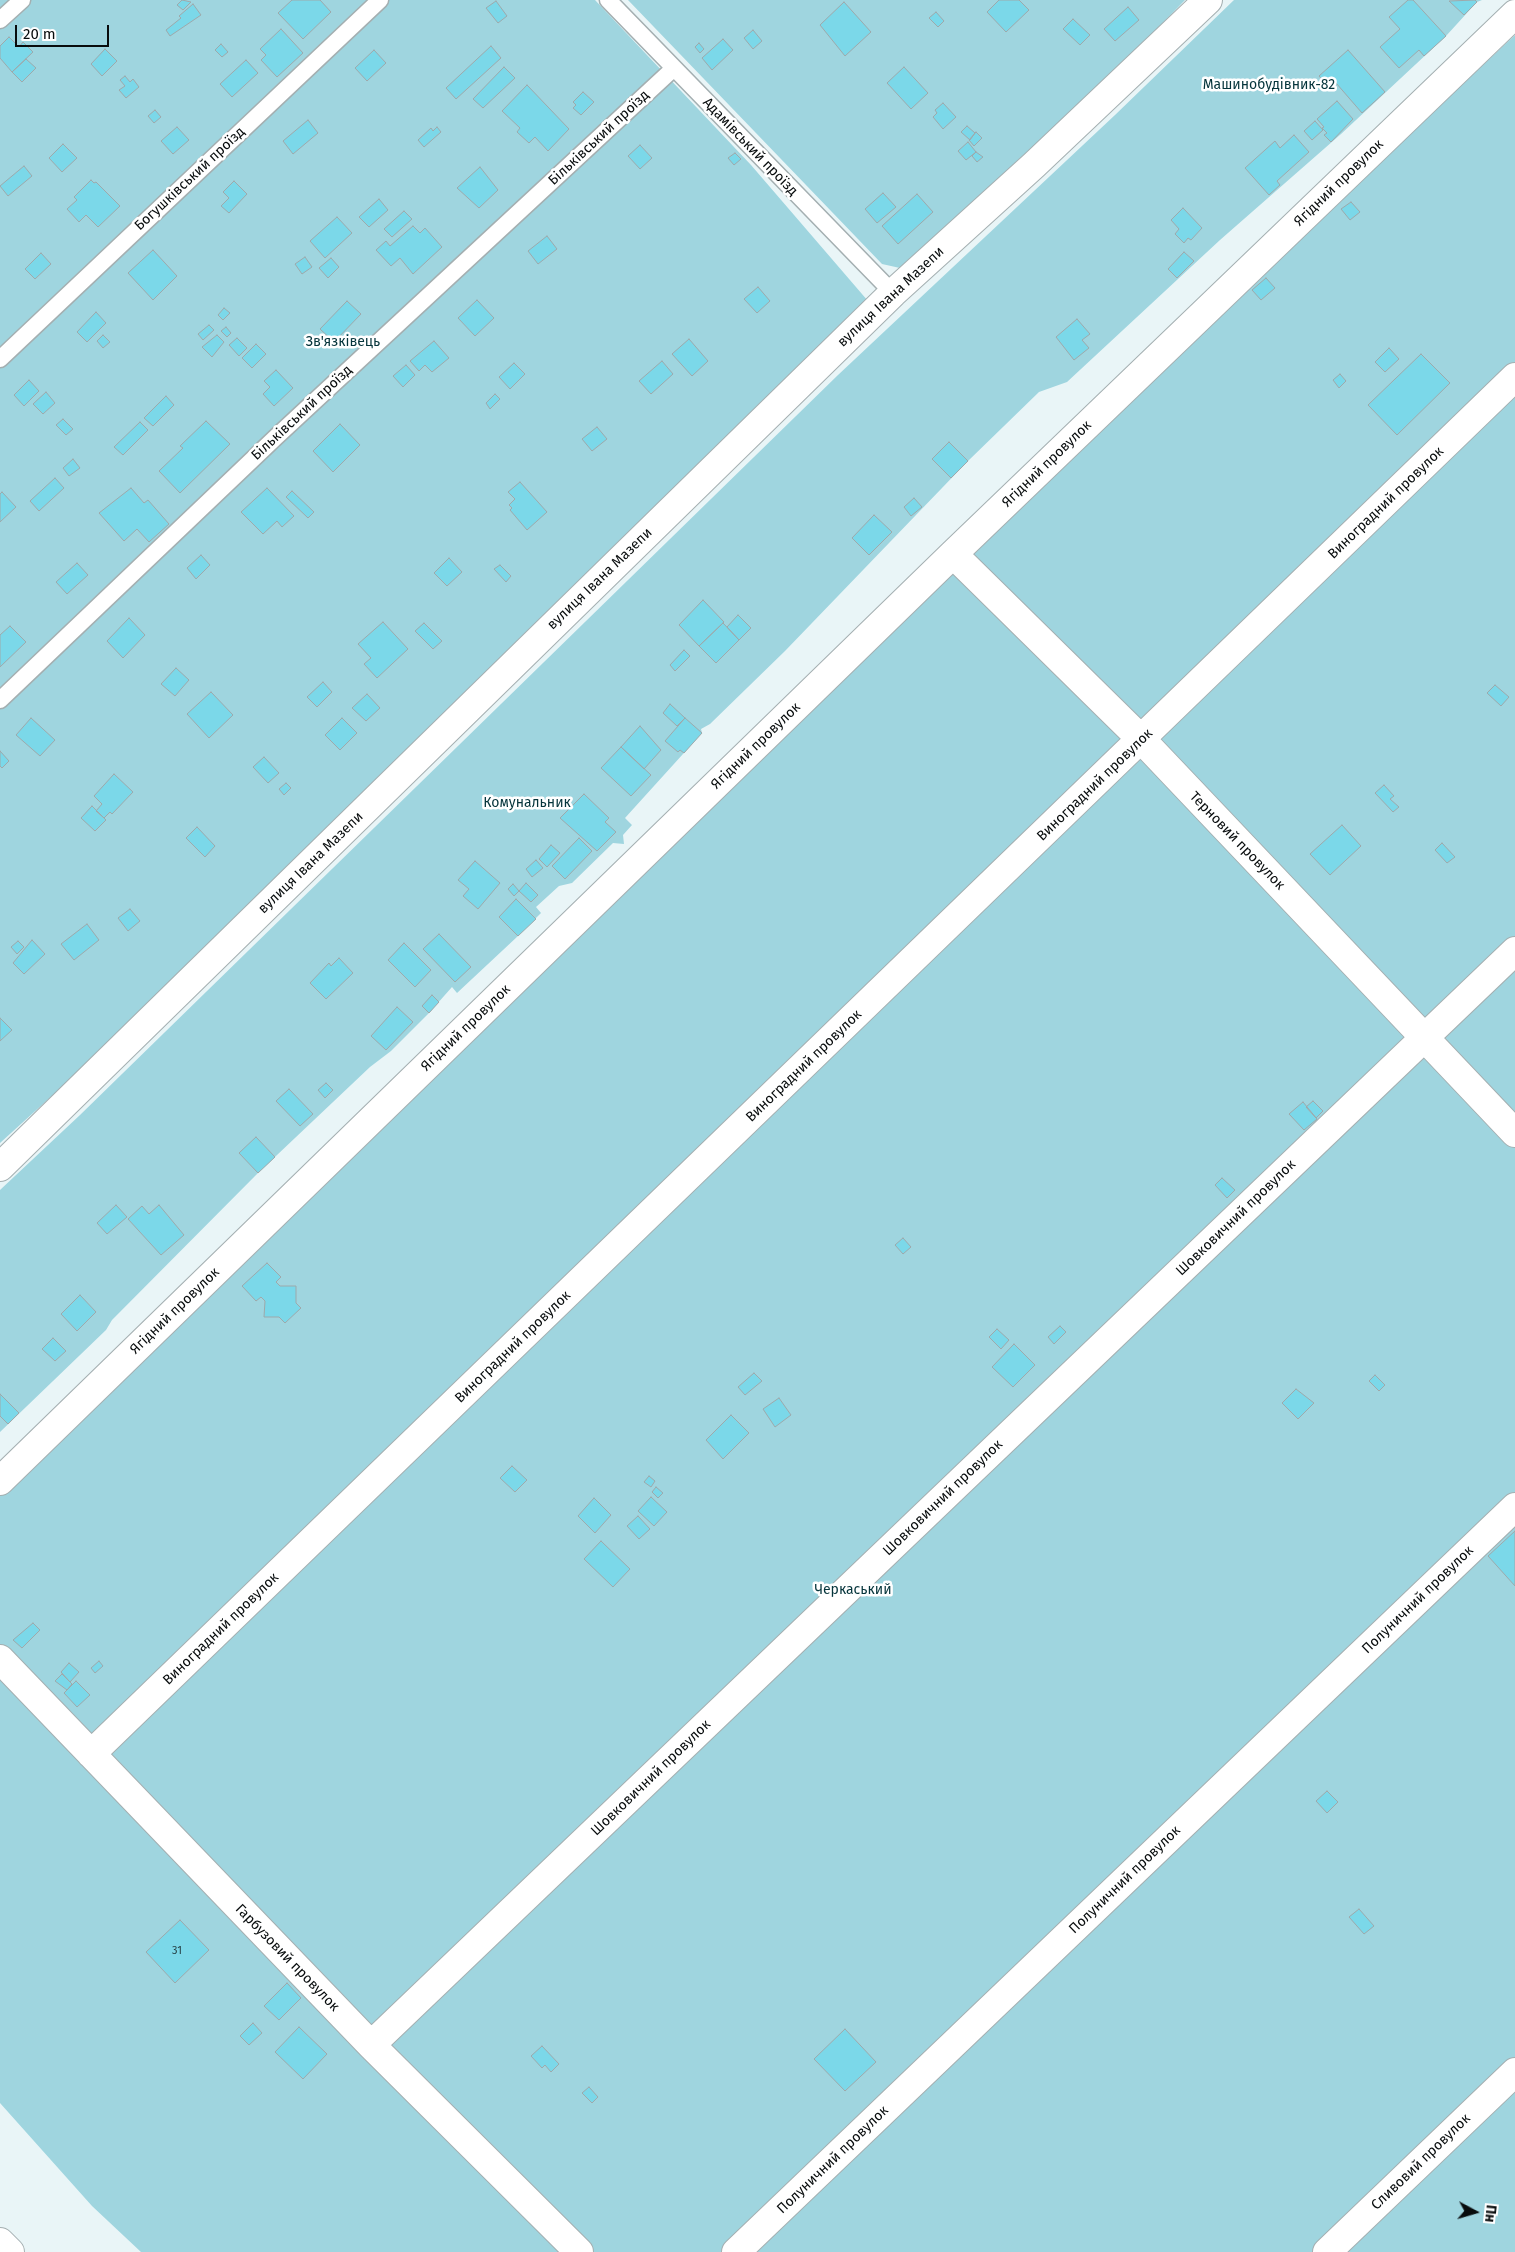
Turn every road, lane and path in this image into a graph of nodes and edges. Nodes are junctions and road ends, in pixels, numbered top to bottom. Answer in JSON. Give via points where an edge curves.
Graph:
{"nodes":[{"id":1,"x":22,"y":0,"type":"edge"},
{"id":2,"x":380,"y":0,"type":"edge"},
{"id":3,"x":608,"y":0,"type":"edge"},
{"id":4,"x":1208,"y":0,"type":"edge"},
{"id":5,"x":1515,"y":14,"type":"edge"},
{"id":6,"x":0,"y":20,"type":"edge"},
{"id":7,"x":673,"y":69,"type":"junction"},
{"id":8,"x":893,"y":293,"type":"junction"},
{"id":9,"x":0,"y":359,"type":"edge"},
{"id":10,"x":1515,"y":377,"type":"edge"},
{"id":11,"x":954,"y":554,"type":"junction"},
{"id":12,"x":0,"y":700,"type":"edge"},
{"id":13,"x":1142,"y":740,"type":"junction"},
{"id":14,"x":1515,"y":951,"type":"edge"},
{"id":15,"x":1425,"y":1038,"type":"junction"},
{"id":16,"x":1515,"y":1133,"type":"edge"},
{"id":17,"x":0,"y":1167,"type":"edge"},
{"id":18,"x":0,"y":1481,"type":"edge"},
{"id":19,"x":1515,"y":1507,"type":"edge"},
{"id":20,"x":0,"y":1659,"type":"edge"},
{"id":21,"x":92,"y":1754,"type":"junction"},
{"id":22,"x":371,"y":2045,"type":"junction"},
{"id":23,"x":1515,"y":2072,"type":"edge"},
{"id":24,"x":0,"y":2242,"type":"edge"},
{"id":25,"x":10,"y":2252,"type":"edge"},
{"id":26,"x":579,"y":2252,"type":"edge"},
{"id":27,"x":736,"y":2252,"type":"edge"},
{"id":28,"x":1327,"y":2252,"type":"edge"}],
"edges":[{"from":1,"to":6,"type":"lane"},
{"from":2,"to":9,"type":"lane","name":"Богушківський проїзд"},
{"from":3,"to":7,"type":"lane","name":"Адамівський проїзд"},
{"from":4,"to":8,"type":"street","name":"вулиця Івана Мазепи"},
{"from":5,"to":11,"type":"street","name":"Ягідний провулок"},
{"from":7,"to":8,"type":"lane","name":"Адамівський проїзд"},
{"from":7,"to":12,"type":"lane","name":"Більківський проїзд","via":[[276,437]]},
{"from":8,"to":17,"type":"street","name":"вулиця Івана Мазепи"},
{"from":10,"to":13,"type":"street","name":"Виноградний провулок"},
{"from":11,"to":13,"type":"street","name":"Терновий провулок"},
{"from":11,"to":18,"type":"street","name":"Ягідний провулок"},
{"from":13,"to":15,"type":"street","name":"Терновий провулок"},
{"from":13,"to":21,"type":"street","name":"Виноградний провулок"},
{"from":14,"to":15,"type":"street","name":"Шовковичний провулок"},
{"from":15,"to":16,"type":"street","name":"Терновий провулок"},
{"from":15,"to":22,"type":"street","name":"Шовковичний провулок"},
{"from":19,"to":27,"type":"street","name":"Полуничний провулок"},
{"from":20,"to":21,"type":"street","name":"Гарбузовий провулок"},
{"from":21,"to":22,"type":"street","name":"Гарбузовий провулок"},
{"from":22,"to":26,"type":"street","name":"Гарбузовий провулок"},
{"from":23,"to":28,"type":"street","name":"Сливовий провулок"},
{"from":24,"to":25,"type":"street"}]}
